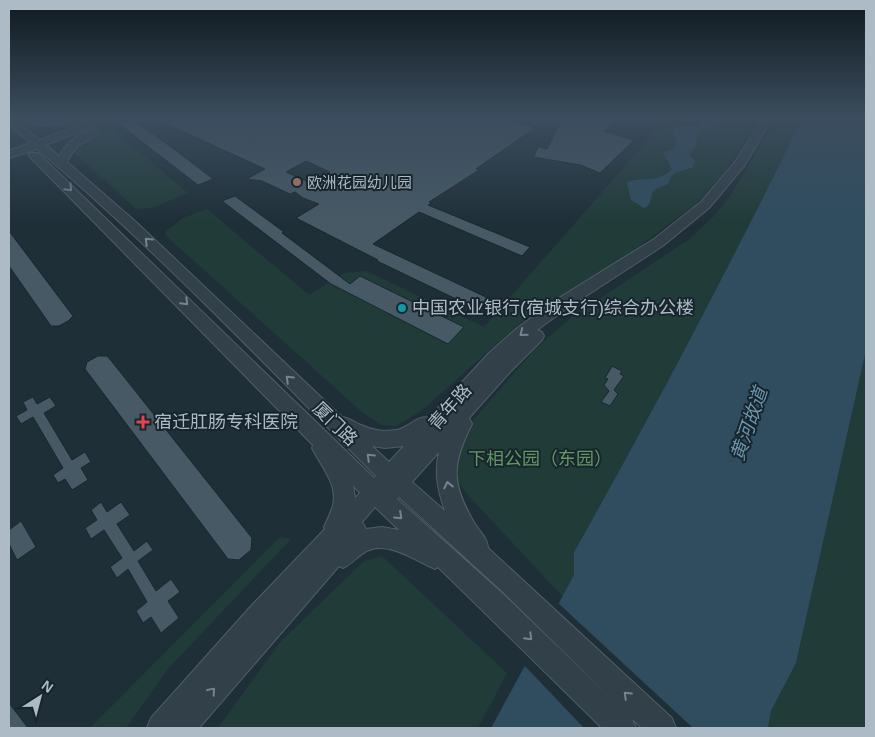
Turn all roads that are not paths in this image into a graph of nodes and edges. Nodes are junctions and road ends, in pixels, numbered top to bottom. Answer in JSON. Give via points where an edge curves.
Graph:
{"nodes":[{"id":1,"x":38,"y":153,"type":"edge"},
{"id":2,"x":66,"y":153,"type":"edge"},
{"id":3,"x":746,"y":153,"type":"edge"},
{"id":4,"x":753,"y":153,"type":"edge"},
{"id":5,"x":9,"y":162,"type":"edge"},
{"id":6,"x":54,"y":165,"type":"junction"},
{"id":7,"x":483,"y":380,"type":"junction"},
{"id":8,"x":317,"y":420,"type":"junction"},
{"id":9,"x":386,"y":488,"type":"junction"},
{"id":10,"x":456,"y":568,"type":"junction"},
{"id":11,"x":502,"y":593,"type":"junction"},
{"id":12,"x":265,"y":620,"type":"junction"},
{"id":13,"x":161,"y":728,"type":"edge"},
{"id":14,"x":181,"y":728,"type":"edge"},
{"id":15,"x":622,"y":728,"type":"edge"},
{"id":16,"x":662,"y":728,"type":"edge"}],
"edges":[{"from":1,"to":6,"type":"street","name":"厦门路"},
{"from":2,"to":6,"type":"street"},
{"from":3,"to":7,"type":"street","name":"青年路","one_way":true,"via":[[705,205],[659,242],[560,304],[522,333]]},
{"from":4,"to":7,"type":"street","name":"青年路","via":[[716,205],[670,245],[569,310]]},
{"from":5,"to":6,"type":"street","via":[[33,161]]},
{"from":6,"to":8,"type":"street","name":"厦门路"},
{"from":7,"to":8,"type":"street","via":[[420,430],[405,438],[383,440]]},
{"from":7,"to":9,"type":"street","name":"青年路"},
{"from":11,"to":7,"type":"street","one_way":true,"via":[[455,510],[446,484],[446,466],[453,437]]},
{"from":8,"to":9,"type":"street","name":"厦门路"},
{"from":8,"to":12,"type":"street","via":[[339,476],[344,508],[318,550]]},
{"from":9,"to":10,"type":"street","name":"厦门路","one_way":true},
{"from":9,"to":11,"type":"street","name":"厦门路"},
{"from":9,"to":12,"type":"street","name":"青年路"},
{"from":10,"to":11,"type":"street","name":"厦门路"},
{"from":10,"to":12,"type":"street","via":[[420,548],[399,541],[366,539]]},
{"from":11,"to":15,"type":"street","name":"厦门路","one_way":true},
{"from":16,"to":11,"type":"street","name":"厦门路","one_way":true},
{"from":12,"to":13,"type":"street","name":"青年路"},
{"from":14,"to":12,"type":"street","name":"青年路","one_way":true}]}
